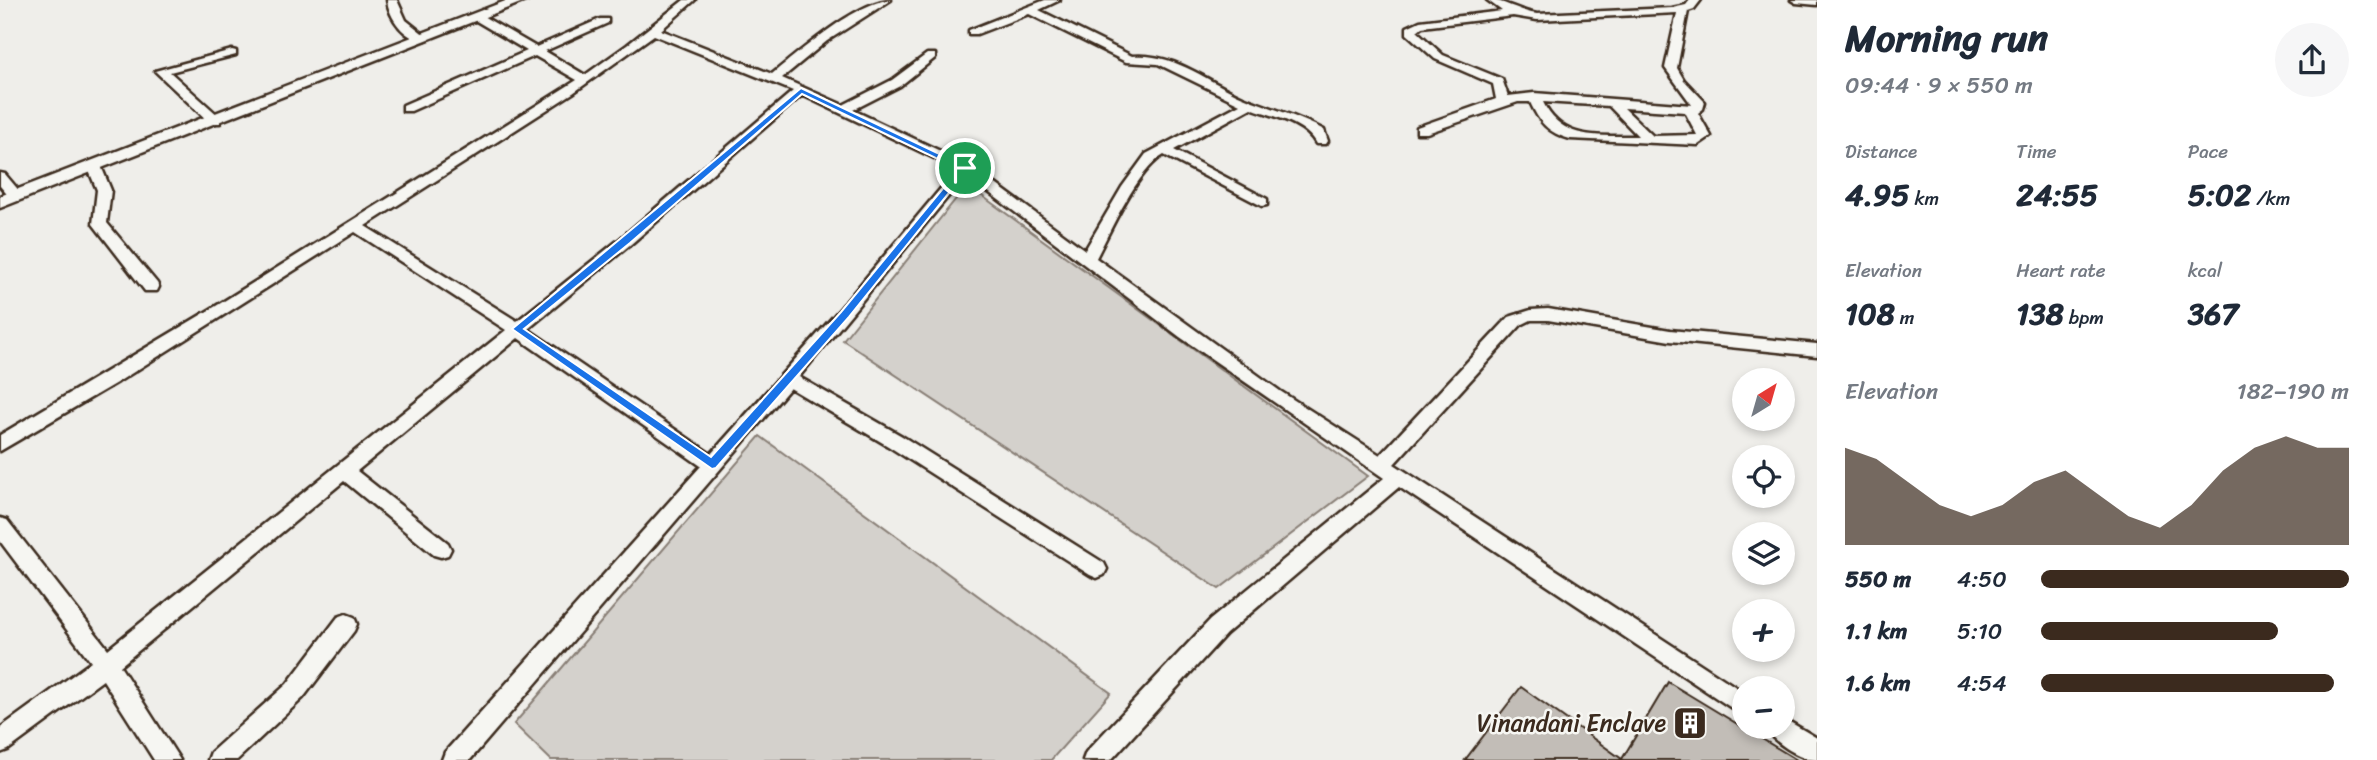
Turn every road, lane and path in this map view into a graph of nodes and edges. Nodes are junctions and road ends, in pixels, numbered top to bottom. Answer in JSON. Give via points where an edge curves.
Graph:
{"nodes":[{"id":1,"x":393,"y":0,"type":"edge"},
{"id":2,"x":521,"y":0,"type":"edge"},
{"id":3,"x":690,"y":0,"type":"edge"},
{"id":4,"x":886,"y":0,"type":"edge"},
{"id":5,"x":1055,"y":0,"type":"edge"},
{"id":6,"x":1492,"y":0,"type":"edge"},
{"id":7,"x":1696,"y":0,"type":"edge"},
{"id":8,"x":1796,"y":0,"type":"edge"},
{"id":9,"x":1817,"y":2,"type":"edge"},
{"id":10,"x":1032,"y":9,"type":"junction"},
{"id":11,"x":1682,"y":10,"type":"junction"},
{"id":12,"x":1513,"y":13,"type":"junction"},
{"id":13,"x":477,"y":17,"type":"junction"},
{"id":14,"x":604,"y":21,"type":"dead end"},
{"id":15,"x":653,"y":31,"type":"junction"},
{"id":16,"x":973,"y":32,"type":"dead end"},
{"id":17,"x":422,"y":38,"type":"junction"},
{"id":18,"x":537,"y":51,"type":"junction"},
{"id":19,"x":232,"y":54,"type":"dead end"},
{"id":20,"x":931,"y":56,"type":"dead end"},
{"id":21,"x":584,"y":79,"type":"junction"},
{"id":22,"x":774,"y":79,"type":"junction"},
{"id":23,"x":801,"y":90,"type":"junction"},
{"id":24,"x":1534,"y":97,"type":"junction"},
{"id":25,"x":1502,"y":102,"type":"junction"},
{"id":26,"x":1614,"y":103,"type":"junction"},
{"id":27,"x":1249,"y":104,"type":"junction"},
{"id":28,"x":1662,"y":107,"type":"junction"},
{"id":29,"x":407,"y":108,"type":"dead end"},
{"id":30,"x":844,"y":110,"type":"junction"},
{"id":31,"x":1690,"y":110,"type":"junction"},
{"id":32,"x":215,"y":120,"type":"junction"},
{"id":33,"x":1422,"y":130,"type":"dead end"},
{"id":34,"x":1648,"y":139,"type":"junction"},
{"id":35,"x":1321,"y":141,"type":"dead end"},
{"id":36,"x":1693,"y":141,"type":"junction"},
{"id":37,"x":1164,"y":149,"type":"junction"},
{"id":38,"x":94,"y":166,"type":"junction"},
{"id":39,"x":965,"y":168,"type":"junction"},
{"id":40,"x":0,"y":177,"type":"edge"},
{"id":41,"x":16,"y":196,"type":"junction"},
{"id":42,"x":0,"y":202,"type":"edge"},
{"id":43,"x":1262,"y":202,"type":"dead end"},
{"id":44,"x":355,"y":226,"type":"junction"},
{"id":45,"x":1087,"y":260,"type":"junction"},
{"id":46,"x":150,"y":287,"type":"dead end"},
{"id":47,"x":517,"y":329,"type":"junction"},
{"id":48,"x":1817,"y":350,"type":"edge"},
{"id":49,"x":787,"y":378,"type":"junction"},
{"id":50,"x":0,"y":444,"type":"edge"},
{"id":51,"x":712,"y":464,"type":"junction"},
{"id":52,"x":344,"y":471,"type":"junction"},
{"id":53,"x":1390,"y":472,"type":"junction"},
{"id":54,"x":0,"y":526,"type":"edge"},
{"id":55,"x":441,"y":549,"type":"dead end"},
{"id":56,"x":1097,"y":569,"type":"dead end"},
{"id":57,"x":346,"y":624,"type":"dead end"},
{"id":58,"x":106,"y":664,"type":"junction"},
{"id":59,"x":1732,"y":697,"type":"edge"},
{"id":60,"x":1795,"y":738,"type":"edge"},
{"id":61,"x":0,"y":743,"type":"edge"},
{"id":62,"x":1817,"y":752,"type":"edge"},
{"id":63,"x":169,"y":760,"type":"edge"},
{"id":64,"x":220,"y":760,"type":"edge"},
{"id":65,"x":454,"y":760,"type":"edge"},
{"id":66,"x":1094,"y":760,"type":"edge"}],
"edges":[{"from":1,"to":17,"type":"street","via":[[395,15]]},
{"from":2,"to":13,"type":"street"},
{"from":3,"to":15,"type":"street"},
{"from":4,"to":22,"type":"street","via":[[823,39]]},
{"from":5,"to":10,"type":"street"},
{"from":6,"to":12,"type":"street"},
{"from":7,"to":11,"type":"street"},
{"from":8,"to":9,"type":"street"},
{"from":10,"to":16,"type":"street"},
{"from":10,"to":27,"type":"street","via":[[1039,17],[1130,60],[1162,61]]},
{"from":11,"to":12,"type":"street","via":[[1537,17]]},
{"from":11,"to":31,"type":"street","via":[[1671,68],[1699,102],[1697,109]]},
{"from":12,"to":25,"type":"street","via":[[1420,24],[1411,32],[1440,57],[1498,82]]},
{"from":13,"to":17,"type":"street"},
{"from":13,"to":18,"type":"street"},
{"from":14,"to":18,"type":"street"},
{"from":15,"to":21,"type":"street"},
{"from":15,"to":22,"type":"street"},
{"from":17,"to":32,"type":"street"},
{"from":18,"to":21,"type":"street"},
{"from":18,"to":29,"type":"street"},
{"from":19,"to":32,"type":"street","via":[[161,71]]},
{"from":20,"to":30,"type":"street","via":[[897,83]]},
{"from":21,"to":44,"type":"street"},
{"from":22,"to":23,"type":"street"},
{"from":23,"to":30,"type":"street"},
{"from":23,"to":47,"type":"street"},
{"from":24,"to":25,"type":"street"},
{"from":24,"to":26,"type":"street"},
{"from":24,"to":34,"type":"street","via":[[1543,115],[1561,132]]},
{"from":25,"to":33,"type":"street"},
{"from":26,"to":28,"type":"street"},
{"from":26,"to":34,"type":"street"},
{"from":27,"to":35,"type":"street","via":[[1312,128]]},
{"from":27,"to":37,"type":"street"},
{"from":28,"to":31,"type":"street"},
{"from":28,"to":36,"type":"street","via":[[1672,124]]},
{"from":30,"to":39,"type":"street"},
{"from":31,"to":36,"type":"street","via":[[1704,136]]},
{"from":32,"to":38,"type":"street"},
{"from":34,"to":36,"type":"street"},
{"from":37,"to":43,"type":"street"},
{"from":37,"to":45,"type":"street","via":[[1147,161]]},
{"from":38,"to":41,"type":"street"},
{"from":38,"to":46,"type":"street","via":[[104,190],[100,223]]},
{"from":39,"to":45,"type":"street"},
{"from":39,"to":49,"type":"street"},
{"from":40,"to":41,"type":"street"},
{"from":41,"to":42,"type":"street"},
{"from":44,"to":47,"type":"street"},
{"from":44,"to":50,"type":"street","via":[[206,322]]},
{"from":45,"to":53,"type":"street"},
{"from":47,"to":51,"type":"street"},
{"from":47,"to":52,"type":"street"},
{"from":48,"to":53,"type":"street","via":[[1651,335],[1526,315],[1514,321]]},
{"from":49,"to":51,"type":"street"},
{"from":49,"to":56,"type":"street"},
{"from":51,"to":65,"type":"street"},
{"from":52,"to":55,"type":"street"},
{"from":52,"to":58,"type":"street"},
{"from":53,"to":59,"type":"street"},
{"from":53,"to":66,"type":"street","via":[[1218,627]]},
{"from":54,"to":58,"type":"street"},
{"from":57,"to":64,"type":"street","via":[[295,691]]},
{"from":58,"to":61,"type":"street"},
{"from":58,"to":63,"type":"street"},
{"from":60,"to":62,"type":"street"}]}
